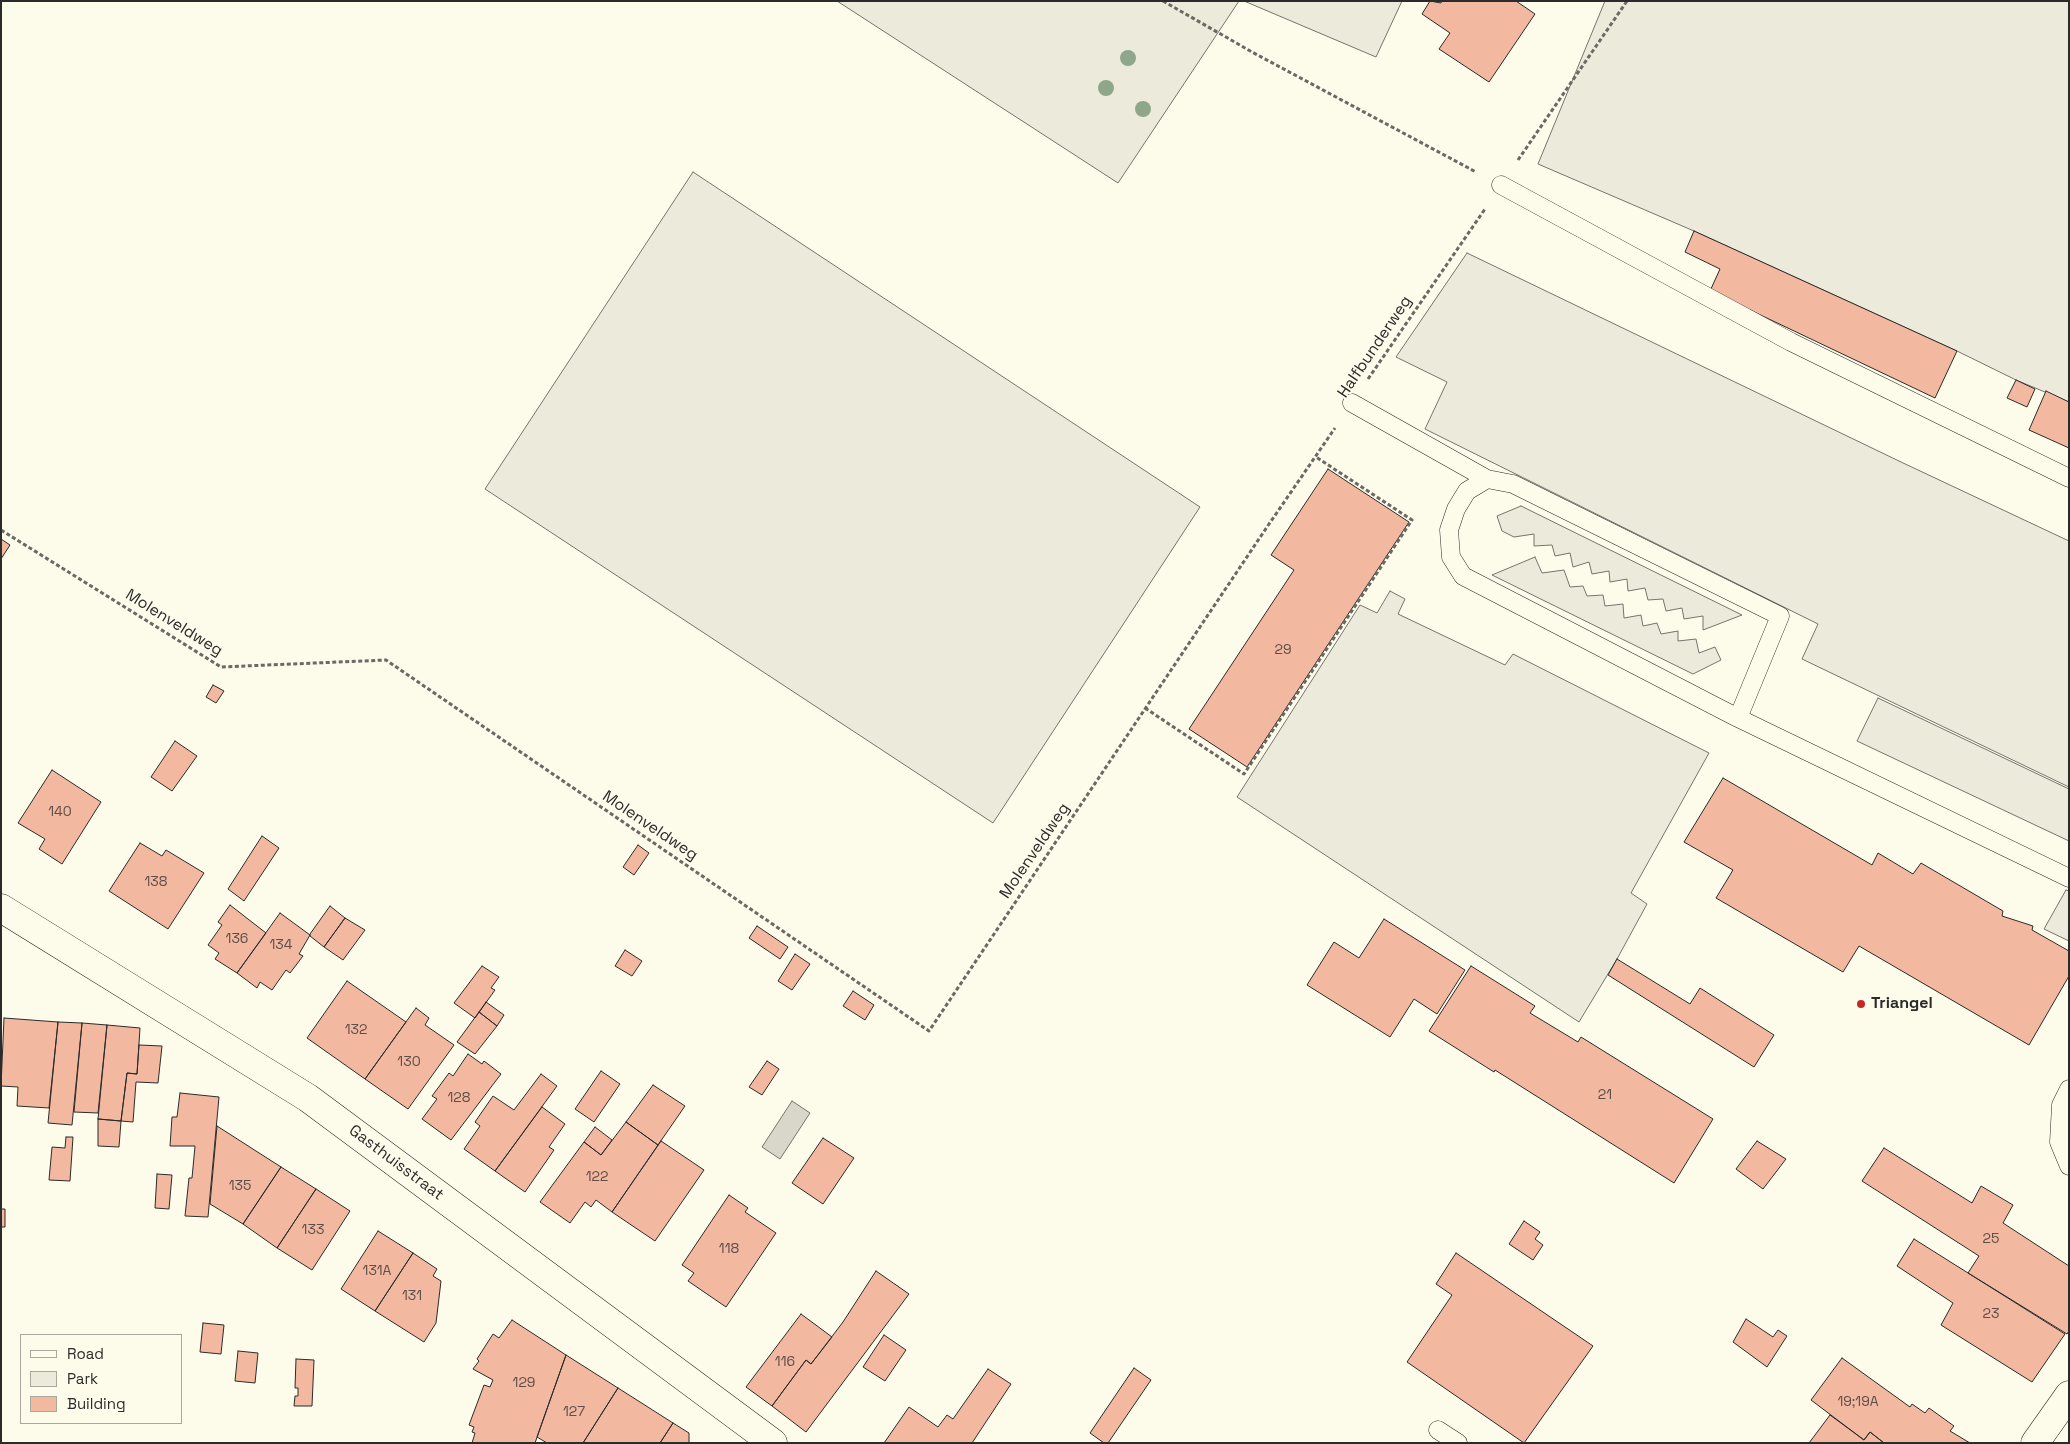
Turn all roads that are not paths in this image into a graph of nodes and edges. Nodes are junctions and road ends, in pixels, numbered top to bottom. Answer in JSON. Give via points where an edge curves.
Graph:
{"nodes":[{"id":1,"x":1501,"y":186,"type":"road end"},
{"id":2,"x":1352,"y":402,"type":"road end"},
{"id":3,"x":2069,"y":478,"type":"edge"},
{"id":4,"x":1487,"y":480,"type":"junction"},
{"id":5,"x":1738,"y":718,"type":"junction"},
{"id":6,"x":2069,"y":878,"type":"edge"},
{"id":7,"x":1,"y":908,"type":"edge"},
{"id":8,"x":2069,"y":1089,"type":"edge"},
{"id":9,"x":2069,"y":1166,"type":"edge"},
{"id":10,"x":2069,"y":1394,"type":"edge"},
{"id":11,"x":1438,"y":1430,"type":"dead end"},
{"id":12,"x":773,"y":1443,"type":"edge"},
{"id":13,"x":1458,"y":1443,"type":"edge"},
{"id":14,"x":2035,"y":1443,"type":"edge"}],
"edges":[{"from":1,"to":3,"type":"lane","via":[[1791,342]]},
{"from":2,"to":4,"type":"lane"},
{"from":4,"to":5,"type":"lane","via":[[1467,491],[1449,530],[1450,557],[1463,576]]},
{"from":4,"to":5,"type":"lane","via":[[1513,484],[1780,616]]},
{"from":5,"to":6,"type":"lane"},
{"from":7,"to":12,"type":"street","name":"Gasthuisstraat","via":[[308,1098]]},
{"from":8,"to":9,"type":"lane","via":[[2061,1105],[2059,1142]]},
{"from":10,"to":14,"type":"street"},
{"from":11,"to":13,"type":"lane"}]}
